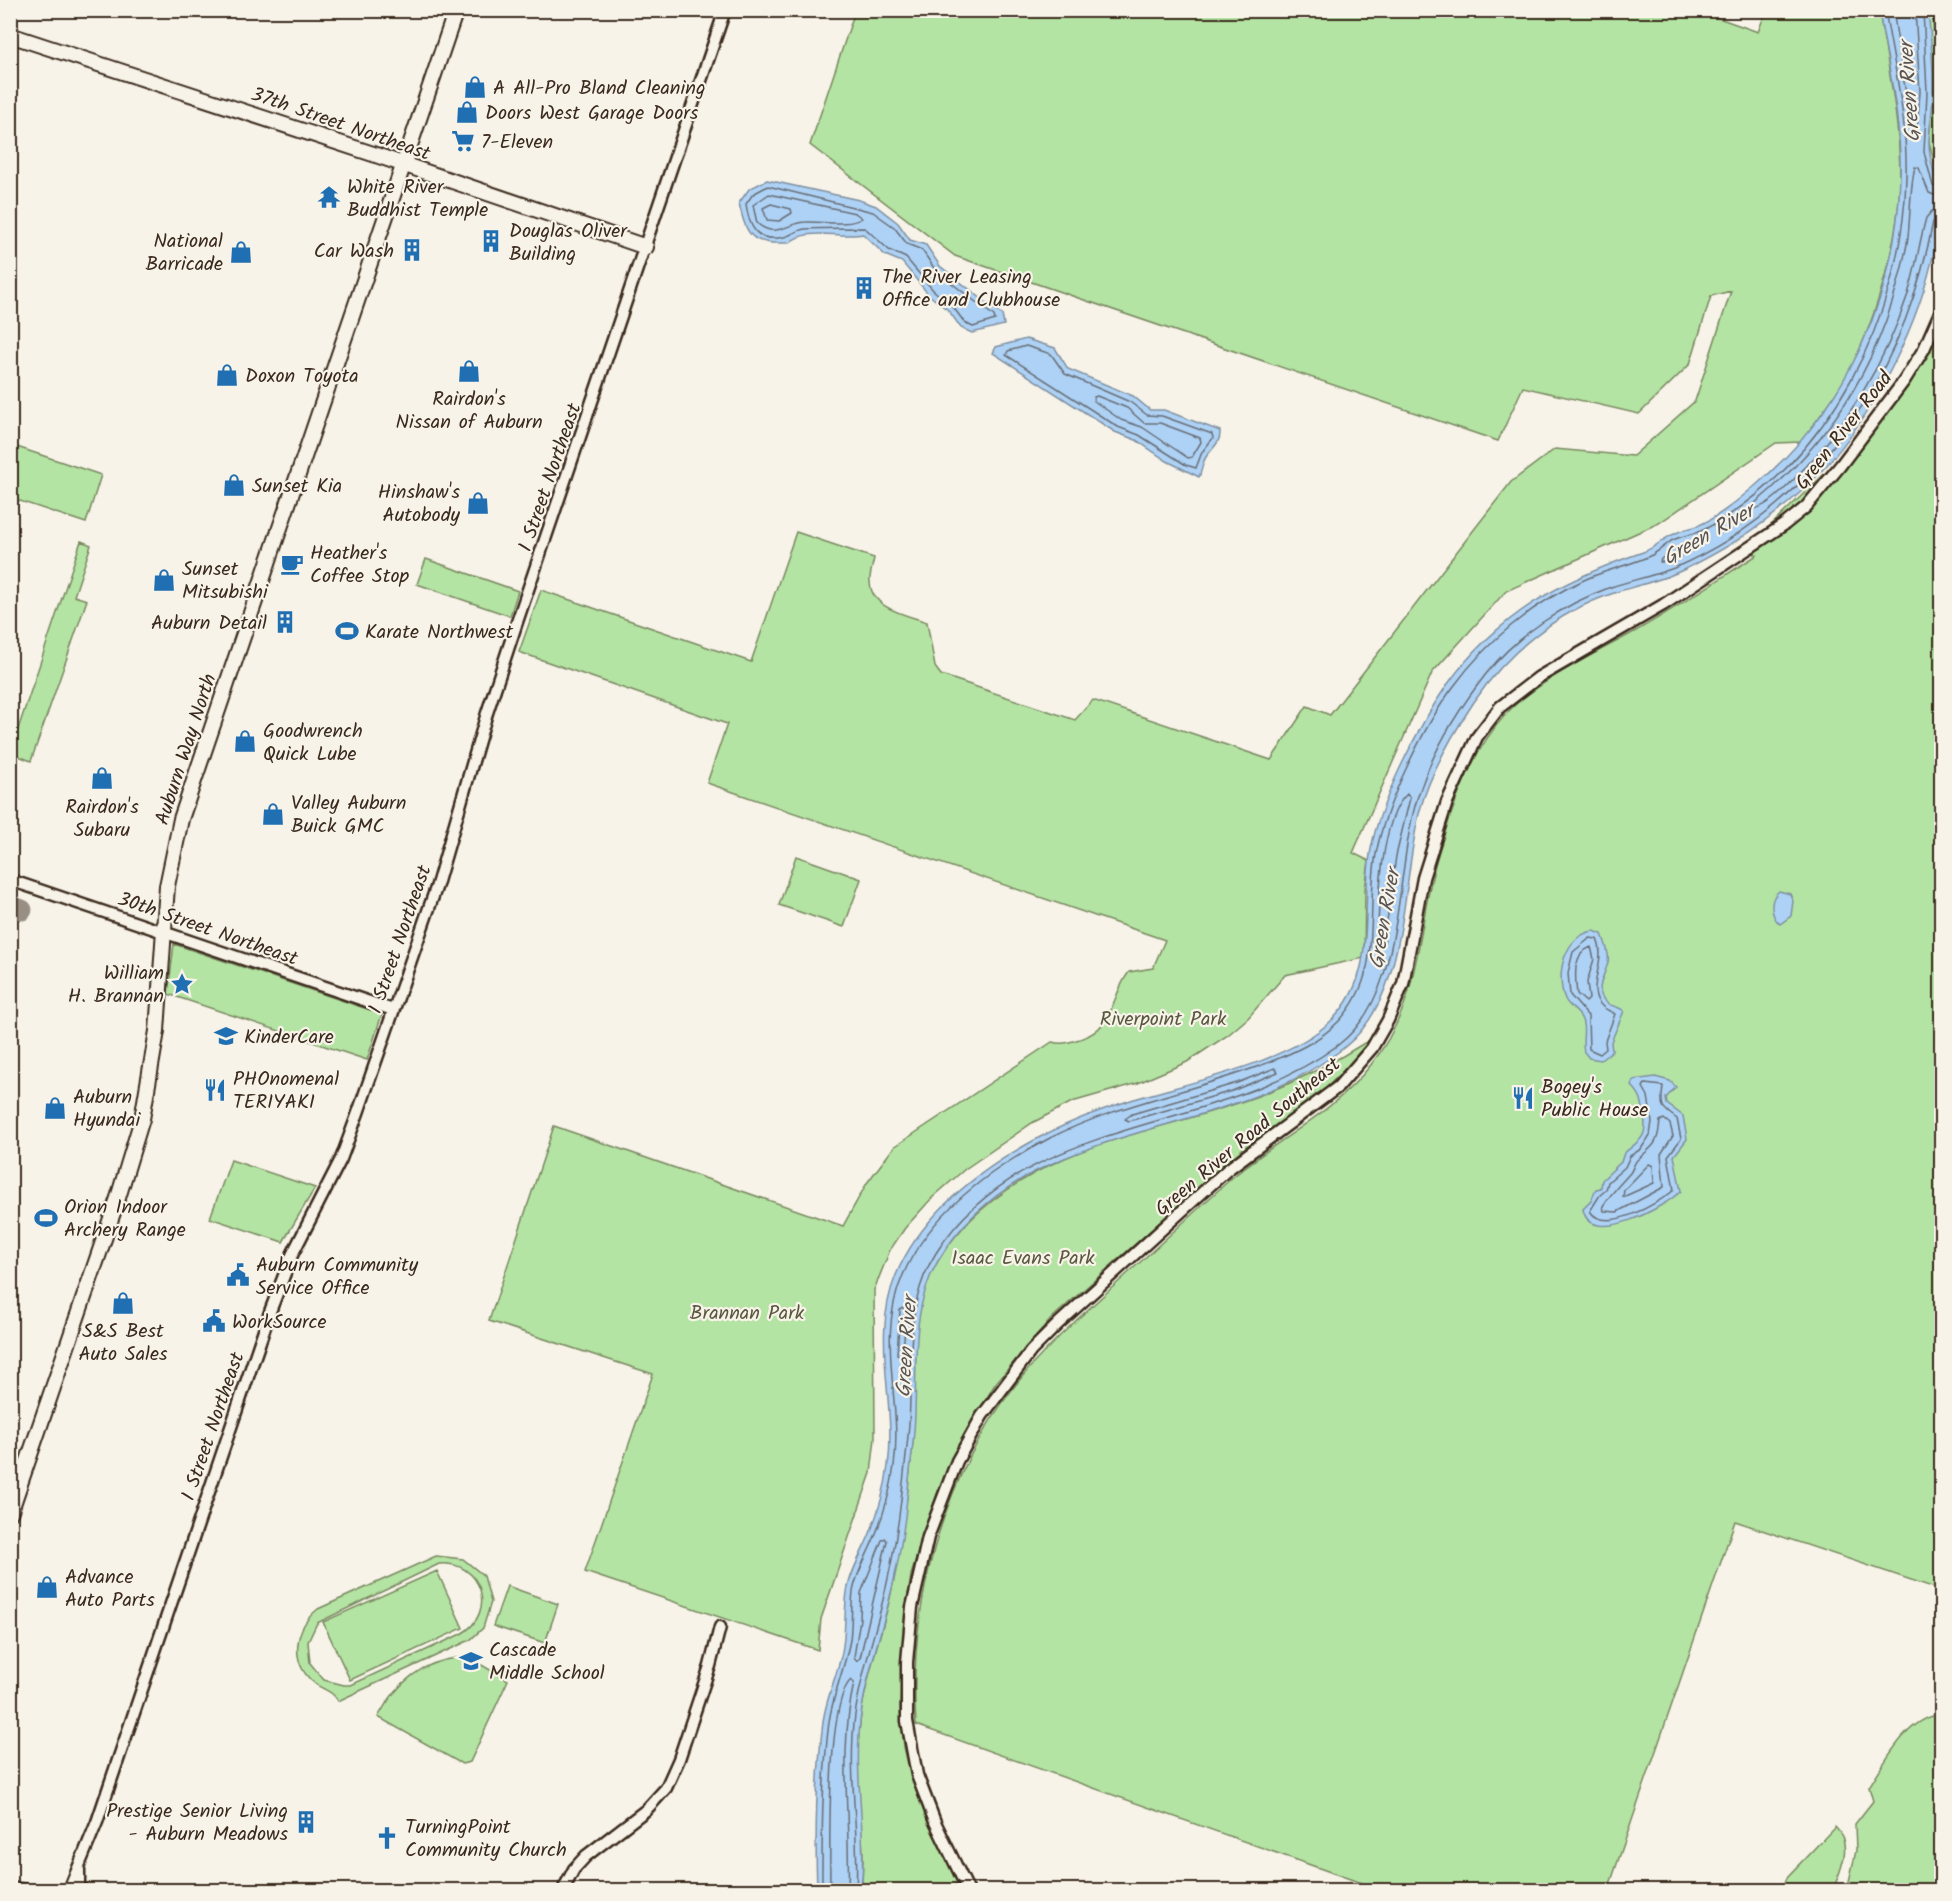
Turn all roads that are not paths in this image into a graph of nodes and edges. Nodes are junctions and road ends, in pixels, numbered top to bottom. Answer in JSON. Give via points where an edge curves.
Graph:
{"nodes":[{"id":1,"x":456,"y":10,"type":"edge"},
{"id":2,"x":725,"y":10,"type":"edge"},
{"id":3,"x":1939,"y":10,"type":"edge"},
{"id":4,"x":10,"y":35,"type":"edge"},
{"id":5,"x":1941,"y":39,"type":"edge"},
{"id":6,"x":403,"y":164,"type":"junction"},
{"id":7,"x":646,"y":247,"type":"junction"},
{"id":8,"x":1941,"y":308,"type":"edge"},
{"id":9,"x":1745,"y":550,"type":"joint"},
{"id":10,"x":10,"y":879,"type":"edge"},
{"id":11,"x":163,"y":932,"type":"junction"},
{"id":12,"x":393,"y":1010,"type":"junction"},
{"id":13,"x":10,"y":1513,"type":"edge"},
{"id":14,"x":720,"y":1627,"type":"dead end"},
{"id":15,"x":79,"y":1870,"type":"junction"},
{"id":16,"x":11,"y":1889,"type":"edge"},
{"id":17,"x":26,"y":1890,"type":"edge"},
{"id":18,"x":69,"y":1890,"type":"edge"},
{"id":19,"x":79,"y":1890,"type":"edge"},
{"id":20,"x":563,"y":1890,"type":"edge"},
{"id":21,"x":968,"y":1890,"type":"edge"}],
"edges":[{"from":1,"to":6,"type":"main road","name":"Auburn Way North"},
{"from":2,"to":7,"type":"street","name":"I Street Northeast"},
{"from":3,"to":5,"type":"street"},
{"from":4,"to":6,"type":"main road","name":"37th Street Northeast"},
{"from":6,"to":7,"type":"main road","name":"37th Street Northeast"},
{"from":6,"to":11,"type":"main road","name":"Auburn Way North","via":[[188,797],[170,866]]},
{"from":7,"to":12,"type":"street","name":"I Street Northeast","via":[[487,713],[437,885]]},
{"from":8,"to":9,"type":"street","name":"Green River Road","via":[[1924,349],[1904,381],[1822,489],[1785,524]]},
{"from":9,"to":21,"type":"street","name":"Green River Road Southeast","via":[[1663,605],[1539,677],[1500,707],[1466,757],[1447,802],[1423,878],[1403,984],[1372,1048],[1338,1087],[1227,1170],[1059,1323],[1023,1361],[982,1416],[957,1461],[928,1537],[912,1606],[907,1662],[907,1721],[917,1775]]},
{"from":10,"to":11,"type":"street","name":"30th Street Northeast"},
{"from":11,"to":12,"type":"street","name":"30th Street Northeast"},
{"from":11,"to":13,"type":"main road","name":"Auburn Way North","via":[[157,1031],[140,1126]]},
{"from":12,"to":15,"type":"street","name":"I Street Northeast","via":[[341,1159],[301,1235],[271,1309]]},
{"from":14,"to":20,"type":"street","via":[[679,1759],[666,1788],[646,1810],[586,1856]]},
{"from":15,"to":18,"type":"street","name":"I Street Northeast"},
{"from":15,"to":19,"type":"street","name":"I Street Northeast"},
{"from":16,"to":17,"type":"street"}]}
